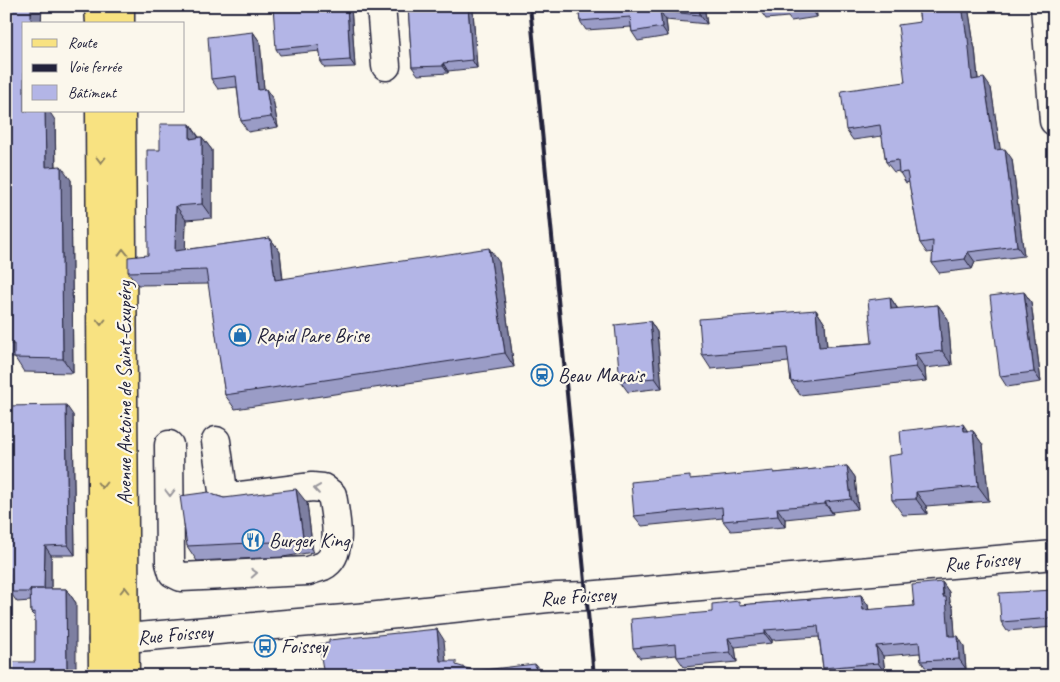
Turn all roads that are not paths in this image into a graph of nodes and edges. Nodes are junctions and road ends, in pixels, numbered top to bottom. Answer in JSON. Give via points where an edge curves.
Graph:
{"nodes":[{"id":1,"x":100,"y":6,"type":"edge"},
{"id":2,"x":120,"y":6,"type":"edge"},
{"id":3,"x":381,"y":6,"type":"edge"},
{"id":4,"x":1045,"y":6,"type":"edge"},
{"id":5,"x":100,"y":22,"type":"edge"},
{"id":6,"x":120,"y":22,"type":"edge"},
{"id":7,"x":386,"y":66,"type":"dead end"},
{"id":8,"x":100,"y":112,"type":"edge"},
{"id":9,"x":121,"y":112,"type":"edge"},
{"id":10,"x":1054,"y":121,"type":"edge"},
{"id":11,"x":216,"y":441,"type":"dead end"},
{"id":12,"x":170,"y":445,"type":"dead end"},
{"id":13,"x":1054,"y":555,"type":"edge"},
{"id":14,"x":114,"y":639,"type":"junction"},
{"id":15,"x":103,"y":676,"type":"edge"},
{"id":16,"x":126,"y":676,"type":"edge"}],
"edges":[{"from":1,"to":5,"type":"main road"},
{"from":2,"to":6,"type":"main road"},
{"from":3,"to":7,"type":"street"},
{"from":4,"to":10,"type":"street"},
{"from":8,"to":14,"type":"main road","name":"Avenue Antoine de Saint-Exupéry","one_way":true},
{"from":14,"to":9,"type":"main road","name":"Avenue Antoine de Saint-Exupéry","one_way":true},
{"from":12,"to":11,"type":"street","one_way":true,"via":[[170,563],[173,573],[181,577],[308,571],[325,565],[338,538],[332,495],[323,488],[312,487],[232,497],[223,491]]},
{"from":13,"to":14,"type":"street","name":"Rue Foissey"},
{"from":14,"to":15,"type":"main road","name":"Avenue Antoine de Saint-Exupéry"},
{"from":14,"to":16,"type":"main road","name":"Avenue Antoine de Saint-Exupéry"}]}
